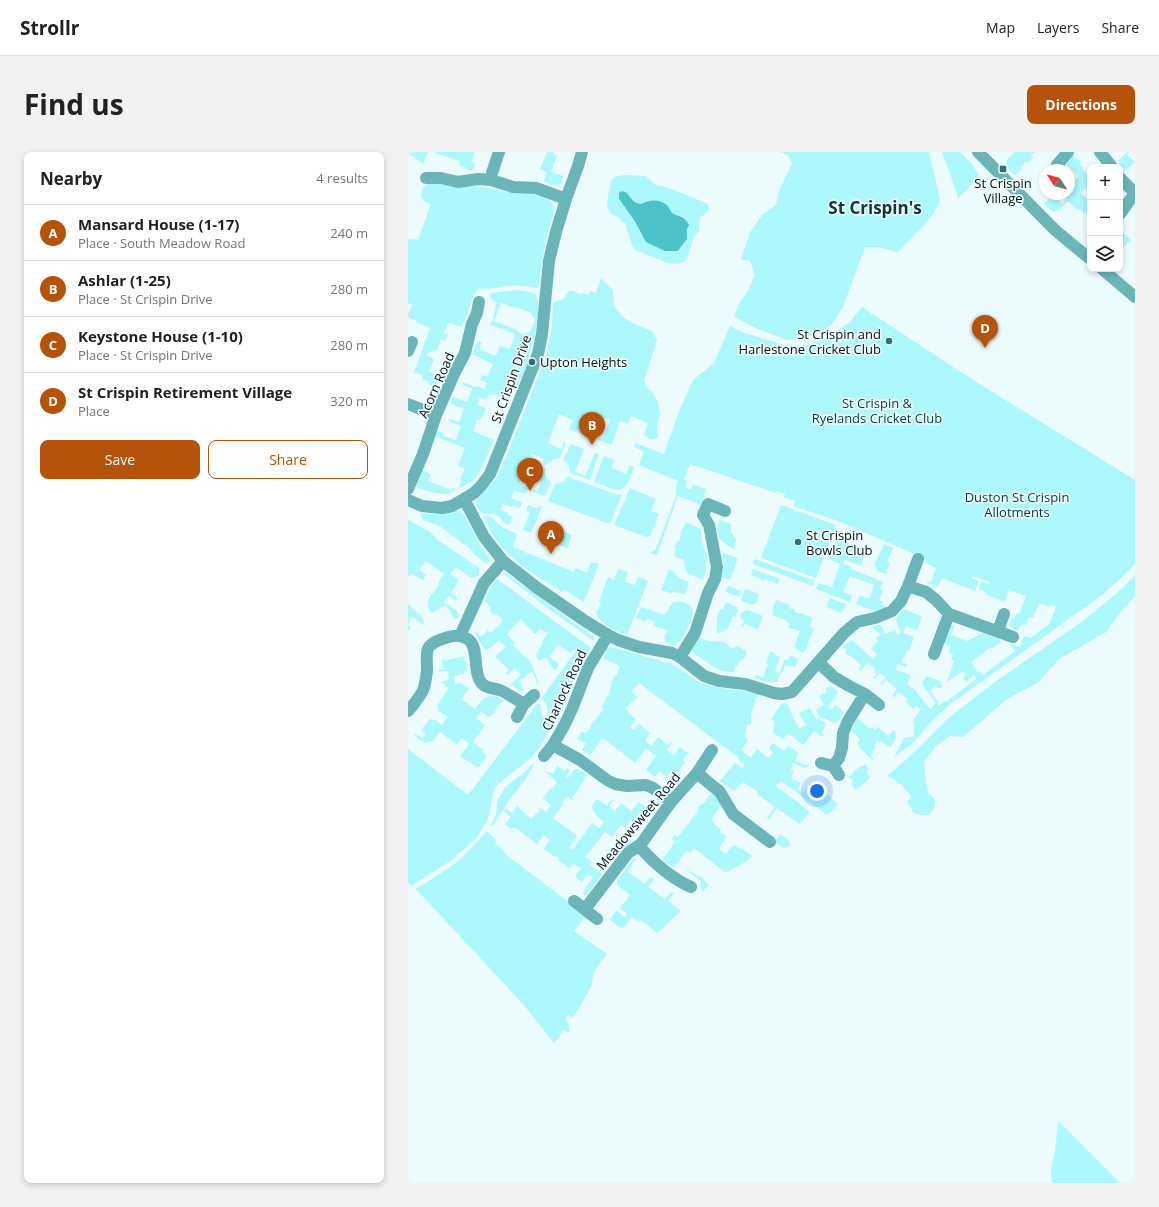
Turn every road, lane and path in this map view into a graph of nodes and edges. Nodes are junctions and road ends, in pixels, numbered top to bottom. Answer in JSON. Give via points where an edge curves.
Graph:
{"nodes":[{"id":1,"x":499,"y":152,"type":"edge"},
{"id":2,"x":582,"y":152,"type":"edge"},
{"id":3,"x":978,"y":152,"type":"edge"},
{"id":4,"x":1068,"y":152,"type":"edge"},
{"id":5,"x":1100,"y":152,"type":"edge"},
{"id":6,"x":1058,"y":164,"type":"edge"},
{"id":7,"x":1110,"y":164,"type":"edge"},
{"id":8,"x":426,"y":178,"type":"dead end"},
{"id":9,"x":491,"y":180,"type":"junction"},
{"id":10,"x":1123,"y":181,"type":"edge"},
{"id":11,"x":1135,"y":193,"type":"edge"},
{"id":12,"x":566,"y":199,"type":"junction"},
{"id":13,"x":1123,"y":210,"type":"edge"},
{"id":14,"x":1087,"y":253,"type":"edge"},
{"id":15,"x":1106,"y":272,"type":"edge"},
{"id":16,"x":1135,"y":297,"type":"edge"},
{"id":17,"x":481,"y":310,"type":"dead end"},
{"id":18,"x":408,"y":404,"type":"edge"},
{"id":19,"x":436,"y":415,"type":"junction"},
{"id":20,"x":408,"y":489,"type":"edge"},
{"id":21,"x":464,"y":499,"type":"junction"},
{"id":22,"x":408,"y":500,"type":"edge"},
{"id":23,"x":725,"y":511,"type":"dead end"},
{"id":24,"x":918,"y":559,"type":"dead end"},
{"id":25,"x":503,"y":561,"type":"junction"},
{"id":26,"x":908,"y":586,"type":"junction"},
{"id":27,"x":949,"y":614,"type":"junction"},
{"id":28,"x":1004,"y":614,"type":"dead end"},
{"id":29,"x":998,"y":630,"type":"junction"},
{"id":30,"x":608,"y":635,"type":"junction"},
{"id":31,"x":460,"y":636,"type":"junction"},
{"id":32,"x":1013,"y":637,"type":"dead end"},
{"id":33,"x":934,"y":654,"type":"dead end"},
{"id":34,"x":680,"y":657,"type":"junction"},
{"id":35,"x":819,"y":663,"type":"junction"},
{"id":36,"x":865,"y":694,"type":"junction"},
{"id":37,"x":534,"y":695,"type":"dead end"},
{"id":38,"x":524,"y":704,"type":"junction"},
{"id":39,"x":879,"y":705,"type":"dead end"},
{"id":40,"x":408,"y":711,"type":"edge"},
{"id":41,"x":518,"y":717,"type":"dead end"},
{"id":42,"x":553,"y":745,"type":"junction"},
{"id":43,"x":712,"y":750,"type":"dead end"},
{"id":44,"x":544,"y":756,"type":"dead end"},
{"id":45,"x":820,"y":763,"type":"dead end"},
{"id":46,"x":697,"y":773,"type":"junction"},
{"id":47,"x":671,"y":802,"type":"junction"},
{"id":48,"x":770,"y":842,"type":"dead end"},
{"id":49,"x":639,"y":846,"type":"junction"},
{"id":50,"x":691,"y":886,"type":"dead end"},
{"id":51,"x":574,"y":901,"type":"dead end"},
{"id":52,"x":585,"y":909,"type":"junction"},
{"id":53,"x":597,"y":919,"type":"dead end"}],
"edges":[{"from":1,"to":9,"type":"street"},
{"from":2,"to":12,"type":"street","name":"St Crispin Drive"},
{"from":3,"to":14,"type":"street","via":[[1055,230]]},
{"from":4,"to":6,"type":"street"},
{"from":5,"to":7,"type":"street"},
{"from":8,"to":9,"type":"street","via":[[458,182]]},
{"from":9,"to":12,"type":"street","via":[[513,187],[536,188]]},
{"from":10,"to":11,"type":"street"},
{"from":11,"to":13,"type":"street"},
{"from":12,"to":21,"type":"street","name":"St Crispin Drive","via":[[549,261],[538,354],[490,474],[474,493]]},
{"from":15,"to":16,"type":"street"},
{"from":17,"to":19,"type":"street","name":"Acorn Road","via":[[472,324],[465,353]]},
{"from":18,"to":19,"type":"street"},
{"from":19,"to":20,"type":"street","name":"Acorn Road"},
{"from":21,"to":22,"type":"street","name":"St Crispin Drive","via":[[442,508],[422,506]]},
{"from":21,"to":25,"type":"street","via":[[484,537]]},
{"from":23,"to":34,"type":"street","via":[[708,504],[703,515],[708,525],[717,567],[715,579],[694,633]]},
{"from":24,"to":26,"type":"street"},
{"from":25,"to":30,"type":"street","via":[[536,587]]},
{"from":25,"to":31,"type":"street","via":[[484,583]]},
{"from":26,"to":27,"type":"street","via":[[926,592]]},
{"from":26,"to":35,"type":"street","via":[[892,612],[857,622],[844,633]]},
{"from":27,"to":29,"type":"street"},
{"from":27,"to":33,"type":"street"},
{"from":28,"to":29,"type":"street"},
{"from":29,"to":32,"type":"street"},
{"from":30,"to":34,"type":"street","via":[[639,647]]},
{"from":30,"to":42,"type":"street","name":"Charlock Road","via":[[588,668],[572,710]]},
{"from":31,"to":38,"type":"street","via":[[469,640],[472,646],[476,657],[476,673],[481,682],[486,687],[500,690]]},
{"from":31,"to":40,"type":"street","via":[[450,636],[431,645],[426,654],[423,689]]},
{"from":34,"to":35,"type":"street","via":[[704,676],[782,694],[792,692]]},
{"from":35,"to":36,"type":"street","via":[[834,677]]},
{"from":36,"to":39,"type":"street"},
{"from":36,"to":45,"type":"street","via":[[843,733],[836,771]]},
{"from":37,"to":38,"type":"street"},
{"from":38,"to":41,"type":"street"},
{"from":42,"to":44,"type":"street","name":"Charlock Road"},
{"from":42,"to":47,"type":"street","via":[[580,760],[607,780],[627,786],[653,788]]},
{"from":43,"to":46,"type":"street","name":"Meadowsweet Road"},
{"from":46,"to":47,"type":"street","name":"Meadowsweet Road"},
{"from":46,"to":48,"type":"street","via":[[720,792],[733,814]]},
{"from":47,"to":49,"type":"street","name":"Meadowsweet Road"},
{"from":49,"to":50,"type":"street","via":[[651,859]]},
{"from":49,"to":52,"type":"street","name":"Meadowsweet Road","via":[[628,854]]},
{"from":51,"to":52,"type":"street"},
{"from":52,"to":53,"type":"street"}]}
